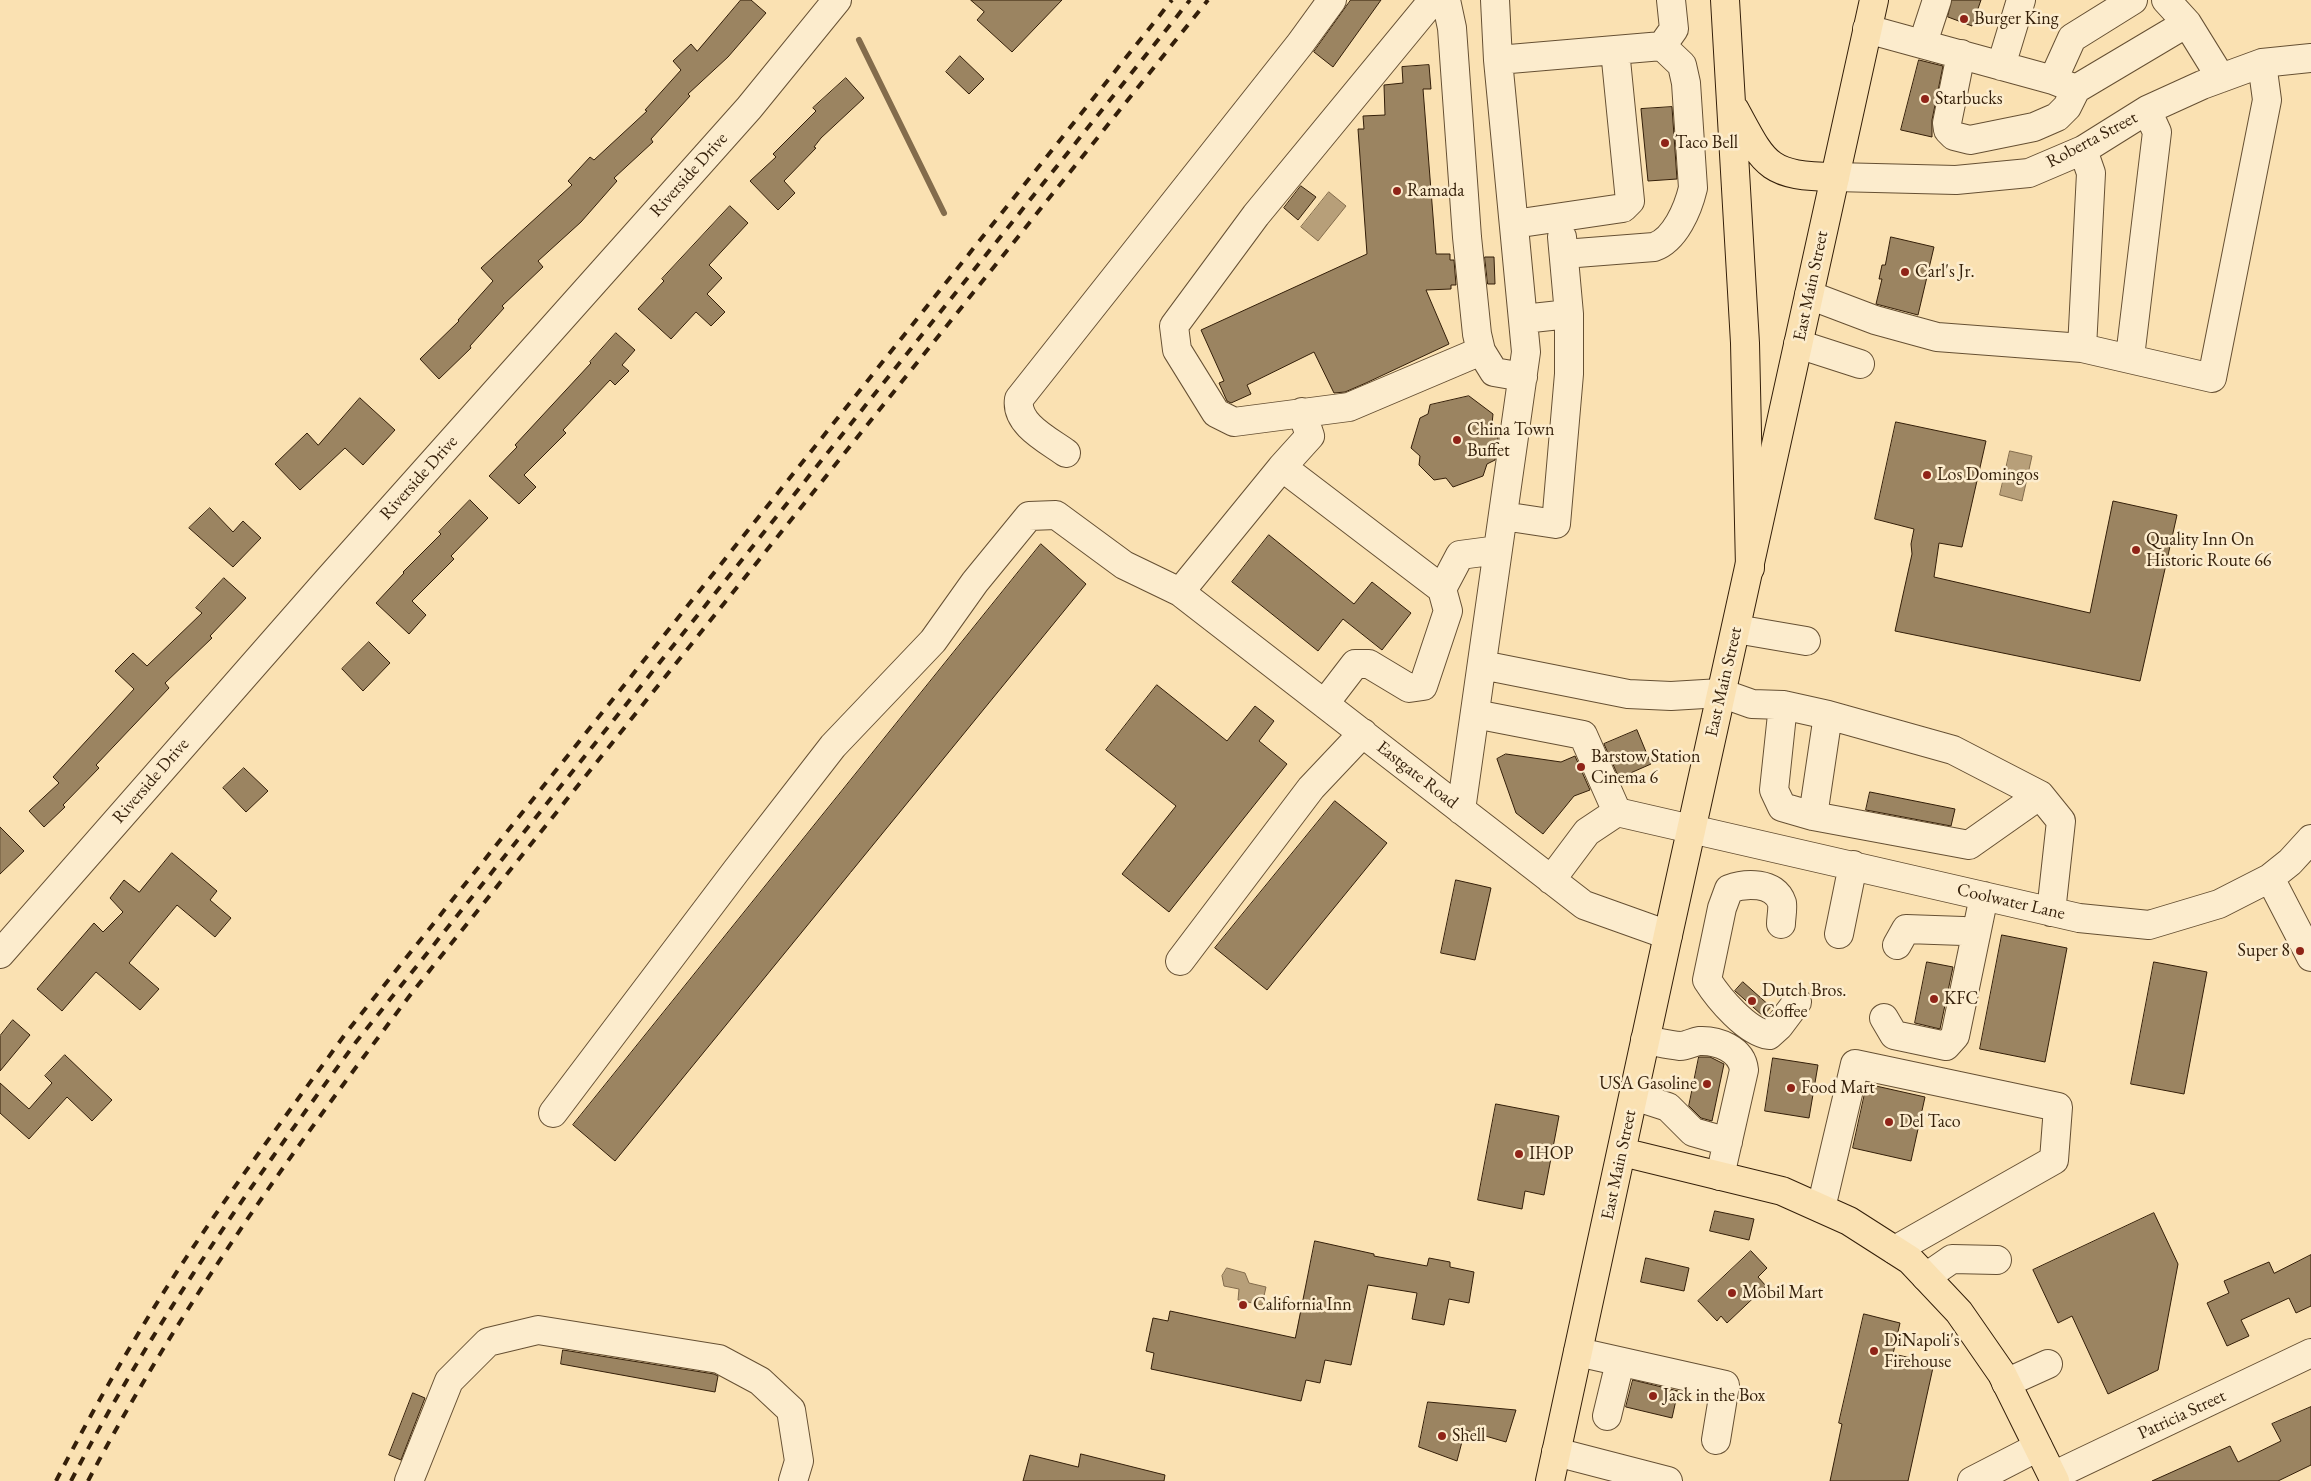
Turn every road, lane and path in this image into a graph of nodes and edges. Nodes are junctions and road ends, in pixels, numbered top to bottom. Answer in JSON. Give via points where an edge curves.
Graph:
{"nodes":[{"id":1,"x":837,"y":0,"type":"edge"},
{"id":2,"x":1332,"y":0,"type":"edge"},
{"id":3,"x":1433,"y":0,"type":"edge"},
{"id":4,"x":1446,"y":0,"type":"edge"},
{"id":5,"x":1494,"y":0,"type":"edge"},
{"id":6,"x":1671,"y":0,"type":"edge"},
{"id":7,"x":1725,"y":0,"type":"edge"},
{"id":8,"x":1874,"y":0,"type":"edge"},
{"id":9,"x":1937,"y":0,"type":"edge"},
{"id":10,"x":2021,"y":0,"type":"edge"},
{"id":11,"x":2133,"y":0,"type":"edge"},
{"id":12,"x":2166,"y":0,"type":"edge"},
{"id":13,"x":2187,"y":24,"type":"junction"},
{"id":14,"x":1867,"y":29,"type":"junction"},
{"id":15,"x":1923,"y":43,"type":"junction"},
{"id":16,"x":1662,"y":46,"type":"junction"},
{"id":17,"x":1615,"y":50,"type":"junction"},
{"id":18,"x":1961,"y":54,"type":"junction"},
{"id":19,"x":2311,"y":58,"type":"edge"},
{"id":20,"x":1498,"y":60,"type":"junction"},
{"id":21,"x":2262,"y":63,"type":"junction"},
{"id":22,"x":2001,"y":66,"type":"junction"},
{"id":23,"x":2221,"y":78,"type":"junction"},
{"id":24,"x":2064,"y":84,"type":"junction"},
{"id":25,"x":1730,"y":100,"type":"junction"},
{"id":26,"x":2147,"y":110,"type":"junction"},
{"id":27,"x":2083,"y":150,"type":"junction"},
{"id":28,"x":1835,"y":177,"type":"junction"},
{"id":29,"x":1560,"y":218,"type":"junction"},
{"id":30,"x":1514,"y":224,"type":"junction"},
{"id":31,"x":1564,"y":254,"type":"junction"},
{"id":32,"x":1809,"y":295,"type":"junction"},
{"id":33,"x":1569,"y":314,"type":"junction"},
{"id":34,"x":1523,"y":319,"type":"junction"},
{"id":35,"x":1798,"y":344,"type":"junction"},
{"id":36,"x":2082,"y":348,"type":"junction"},
{"id":37,"x":1481,"y":351,"type":"junction"},
{"id":38,"x":2130,"y":357,"type":"junction"},
{"id":39,"x":1860,"y":364,"type":"dead end"},
{"id":40,"x":1523,"y":377,"type":"junction"},
{"id":41,"x":1302,"y":412,"type":"junction"},
{"id":42,"x":1066,"y":453,"type":"dead end"},
{"id":43,"x":1282,"y":467,"type":"junction"},
{"id":44,"x":1503,"y":516,"type":"junction"},
{"id":45,"x":1498,"y":550,"type":"junction"},
{"id":46,"x":1750,"y":568,"type":"junction"},
{"id":47,"x":1442,"y":589,"type":"junction"},
{"id":48,"x":1180,"y":592,"type":"junction"},
{"id":49,"x":1736,"y":630,"type":"junction"},
{"id":50,"x":1806,"y":641,"type":"dead end"},
{"id":51,"x":1482,"y":666,"type":"junction"},
{"id":52,"x":1723,"y":682,"type":"junction"},
{"id":53,"x":1325,"y":703,"type":"junction"},
{"id":54,"x":1783,"y":705,"type":"junction"},
{"id":55,"x":1475,"y":714,"type":"junction"},
{"id":56,"x":1828,"y":715,"type":"junction"},
{"id":57,"x":1363,"y":733,"type":"junction"},
{"id":58,"x":2040,"y":795,"type":"junction"},
{"id":59,"x":1461,"y":810,"type":"junction"},
{"id":60,"x":1617,"y":812,"type":"junction"},
{"id":61,"x":1812,"y":816,"type":"junction"},
{"id":62,"x":1692,"y":828,"type":"junction"},
{"id":63,"x":2311,"y":838,"type":"edge"},
{"id":64,"x":1853,"y":865,"type":"junction"},
{"id":65,"x":2270,"y":878,"type":"junction"},
{"id":66,"x":1551,"y":880,"type":"junction"},
{"id":67,"x":1984,"y":896,"type":"junction"},
{"id":68,"x":2051,"y":912,"type":"junction"},
{"id":69,"x":1781,"y":924,"type":"dead end"},
{"id":70,"x":1839,"y":934,"type":"dead end"},
{"id":71,"x":1668,"y":935,"type":"junction"},
{"id":72,"x":1976,"y":935,"type":"junction"},
{"id":73,"x":1897,"y":945,"type":"dead end"},
{"id":74,"x":0,"y":954,"type":"edge"},
{"id":75,"x":2311,"y":957,"type":"edge"},
{"id":76,"x":1180,"y":961,"type":"dead end"},
{"id":77,"x":1796,"y":1002,"type":"dead end"},
{"id":78,"x":1884,"y":1018,"type":"dead end"},
{"id":79,"x":1646,"y":1040,"type":"junction"},
{"id":80,"x":1634,"y":1096,"type":"junction"},
{"id":81,"x":553,"y":1113,"type":"dead end"},
{"id":82,"x":1728,"y":1142,"type":"junction"},
{"id":83,"x":1622,"y":1152,"type":"junction"},
{"id":84,"x":1720,"y":1176,"type":"junction"},
{"id":85,"x":1821,"y":1208,"type":"junction"},
{"id":86,"x":1895,"y":1250,"type":"junction"},
{"id":87,"x":1997,"y":1260,"type":"dead end"},
{"id":88,"x":1926,"y":1277,"type":"junction"},
{"id":89,"x":1578,"y":1352,"type":"junction"},
{"id":90,"x":2311,"y":1353,"type":"edge"},
{"id":91,"x":1620,"y":1362,"type":"junction"},
{"id":92,"x":2048,"y":1364,"type":"dead end"},
{"id":93,"x":2006,"y":1383,"type":"junction"},
{"id":94,"x":1607,"y":1416,"type":"dead end"},
{"id":95,"x":1716,"y":1440,"type":"dead end"},
{"id":96,"x":2038,"y":1447,"type":"junction"},
{"id":97,"x":1556,"y":1452,"type":"junction"},
{"id":98,"x":2054,"y":1479,"type":"edge"},
{"id":99,"x":410,"y":1481,"type":"edge"},
{"id":100,"x":793,"y":1481,"type":"edge"},
{"id":101,"x":1550,"y":1481,"type":"edge"},
{"id":102,"x":1668,"y":1481,"type":"edge"},
{"id":103,"x":1972,"y":1481,"type":"edge"}],
"edges":[{"from":1,"to":74,"type":"street","name":"Riverside Drive","via":[[749,108]]},
{"from":2,"to":42,"type":"street","via":[[1019,399],[1017,408],[1027,424]]},
{"from":3,"to":41,"type":"street","via":[[1256,216],[1174,326],[1176,350],[1216,413],[1234,422]]},
{"from":4,"to":37,"type":"street","via":[[1452,28],[1467,237]]},
{"from":5,"to":20,"type":"street"},
{"from":6,"to":16,"type":"street","via":[[1674,29]]},
{"from":7,"to":25,"type":"main road"},
{"from":8,"to":14,"type":"main road","name":"East Main Street"},
{"from":9,"to":15,"type":"street"},
{"from":10,"to":22,"type":"street"},
{"from":11,"to":24,"type":"street","via":[[2072,38]]},
{"from":12,"to":13,"type":"street"},
{"from":13,"to":23,"type":"street"},
{"from":13,"to":24,"type":"street"},
{"from":14,"to":15,"type":"street"},
{"from":14,"to":28,"type":"main road","name":"East Main Street"},
{"from":15,"to":18,"type":"street"},
{"from":16,"to":17,"type":"street"},
{"from":16,"to":31,"type":"street","via":[[1682,65],[1686,84],[1693,188],[1690,202],[1670,238],[1663,244]]},
{"from":17,"to":20,"type":"street"},
{"from":17,"to":29,"type":"street","via":[[1630,201],[1624,208]]},
{"from":18,"to":22,"type":"street"},
{"from":18,"to":24,"type":"street","via":[[1947,123],[1954,136],[1970,140],[2034,128],[2068,107]]},
{"from":19,"to":21,"type":"street","name":"Roberta Street"},
{"from":20,"to":30,"type":"street"},
{"from":21,"to":23,"type":"street","name":"Roberta Street"},
{"from":21,"to":38,"type":"street","via":[[2267,100],[2212,378]]},
{"from":22,"to":24,"type":"street"},
{"from":23,"to":26,"type":"street","name":"Roberta Street"},
{"from":25,"to":28,"type":"main road","via":[[1758,152],[1770,164],[1802,176]]},
{"from":25,"to":46,"type":"main road","via":[[1745,343]]},
{"from":26,"to":27,"type":"street","name":"Roberta Street"},
{"from":26,"to":38,"type":"street","via":[[2157,132]]},
{"from":27,"to":28,"type":"street","name":"Roberta Street","via":[[2029,173],[1956,180]]},
{"from":27,"to":36,"type":"street","via":[[2091,173]]},
{"from":28,"to":32,"type":"main road","name":"East Main Street"},
{"from":29,"to":30,"type":"street"},
{"from":29,"to":31,"type":"street"},
{"from":30,"to":34,"type":"street"},
{"from":31,"to":33,"type":"street"},
{"from":32,"to":35,"type":"main road","name":"East Main Street"},
{"from":32,"to":36,"type":"street","via":[[1875,320],[1937,337]]},
{"from":33,"to":34,"type":"street"},
{"from":33,"to":44,"type":"street","via":[[1569,374],[1556,524]]},
{"from":34,"to":40,"type":"street","via":[[1526,352]]},
{"from":35,"to":39,"type":"street"},
{"from":35,"to":46,"type":"main road","name":"East Main Street"},
{"from":36,"to":38,"type":"street"},
{"from":37,"to":40,"type":"street","via":[[1494,372]]},
{"from":37,"to":41,"type":"street","via":[[1349,407]]},
{"from":40,"to":44,"type":"street"},
{"from":41,"to":43,"type":"street","via":[[1310,436]]},
{"from":43,"to":47,"type":"street"},
{"from":43,"to":48,"type":"street"},
{"from":44,"to":45,"type":"street"},
{"from":45,"to":47,"type":"street","via":[[1460,555]]},
{"from":45,"to":51,"type":"street"},
{"from":46,"to":49,"type":"main road","name":"East Main Street"},
{"from":47,"to":53,"type":"street","via":[[1448,611],[1423,686],[1409,688],[1369,664],[1355,664]]},
{"from":48,"to":53,"type":"street","name":"Eastgate Road"},
{"from":48,"to":81,"type":"street","name":"Eastgate Road","via":[[1124,565],[1056,515],[1030,516],[975,582],[933,641],[833,746]]},
{"from":49,"to":50,"type":"street"},
{"from":49,"to":52,"type":"main road","name":"East Main Street"},
{"from":51,"to":52,"type":"street","via":[[1628,694],[1671,696]]},
{"from":51,"to":55,"type":"street"},
{"from":52,"to":54,"type":"street","via":[[1755,690]]},
{"from":52,"to":62,"type":"main road","name":"East Main Street"},
{"from":53,"to":57,"type":"street","name":"Eastgate Road"},
{"from":54,"to":56,"type":"street"},
{"from":54,"to":61,"type":"street","via":[[1774,790],[1782,807]]},
{"from":55,"to":59,"type":"street"},
{"from":55,"to":60,"type":"street","via":[[1583,735]]},
{"from":56,"to":58,"type":"street","via":[[1953,750]]},
{"from":56,"to":61,"type":"street"},
{"from":57,"to":59,"type":"street","name":"Eastgate Road"},
{"from":57,"to":76,"type":"street","via":[[1311,788]]},
{"from":58,"to":61,"type":"street","via":[[1969,844]]},
{"from":58,"to":68,"type":"street","via":[[2060,821]]},
{"from":59,"to":66,"type":"street","name":"Eastgate Road"},
{"from":60,"to":62,"type":"street","name":"Coolwater Lane"},
{"from":60,"to":66,"type":"street","via":[[1587,832]]},
{"from":62,"to":64,"type":"street","name":"Coolwater Lane"},
{"from":62,"to":71,"type":"main road","name":"East Main Street"},
{"from":63,"to":65,"type":"street","name":"Coolwater Lane","via":[[2290,862]]},
{"from":64,"to":67,"type":"street","name":"Coolwater Lane"},
{"from":64,"to":70,"type":"street"},
{"from":65,"to":68,"type":"street","name":"Coolwater Lane","via":[[2219,904],[2149,925]]},
{"from":65,"to":75,"type":"street"},
{"from":66,"to":71,"type":"street","name":"Eastgate Road","via":[[1584,905]]},
{"from":67,"to":68,"type":"street","name":"Coolwater Lane"},
{"from":67,"to":72,"type":"street"},
{"from":69,"to":77,"type":"street","via":[[1767,902],[1753,898],[1739,902],[1718,998],[1759,1034],[1769,1035]]},
{"from":71,"to":79,"type":"main road","name":"East Main Street"},
{"from":72,"to":73,"type":"street","via":[[1963,931],[1906,929]]},
{"from":72,"to":78,"type":"street","via":[[1955,1036],[1946,1046],[1894,1035]]},
{"from":79,"to":80,"type":"main road","name":"East Main Street"},
{"from":79,"to":82,"type":"street","via":[[1680,1046],[1698,1041],[1716,1042],[1730,1048],[1743,1062]]},
{"from":80,"to":82,"type":"street","via":[[1668,1106],[1693,1132]]},
{"from":80,"to":83,"type":"main road","name":"East Main Street"},
{"from":82,"to":84,"type":"street"},
{"from":83,"to":84,"type":"main road"},
{"from":83,"to":89,"type":"main road","name":"East Main Street"},
{"from":84,"to":85,"type":"main road","via":[[1782,1191]]},
{"from":85,"to":86,"type":"main road","via":[[1849,1221]]},
{"from":85,"to":86,"type":"street","via":[[1855,1064],[2058,1107],[2054,1160]]},
{"from":86,"to":88,"type":"main road"},
{"from":87,"to":88,"type":"street","via":[[1952,1259]]},
{"from":88,"to":93,"type":"main road","via":[[1959,1312]]},
{"from":89,"to":91,"type":"street"},
{"from":89,"to":97,"type":"main road","name":"East Main Street"},
{"from":90,"to":98,"type":"street","name":"Patricia Street"},
{"from":91,"to":94,"type":"street"},
{"from":91,"to":95,"type":"street","via":[[1726,1385]]},
{"from":92,"to":93,"type":"street"},
{"from":93,"to":96,"type":"main road"},
{"from":96,"to":98,"type":"main road"},
{"from":96,"to":103,"type":"street"},
{"from":97,"to":101,"type":"main road","name":"East Main Street"},
{"from":97,"to":102,"type":"street"},
{"from":99,"to":100,"type":"street","via":[[450,1380],[488,1342],[538,1330],[719,1359],[760,1381],[792,1410],[799,1461]]}]}
